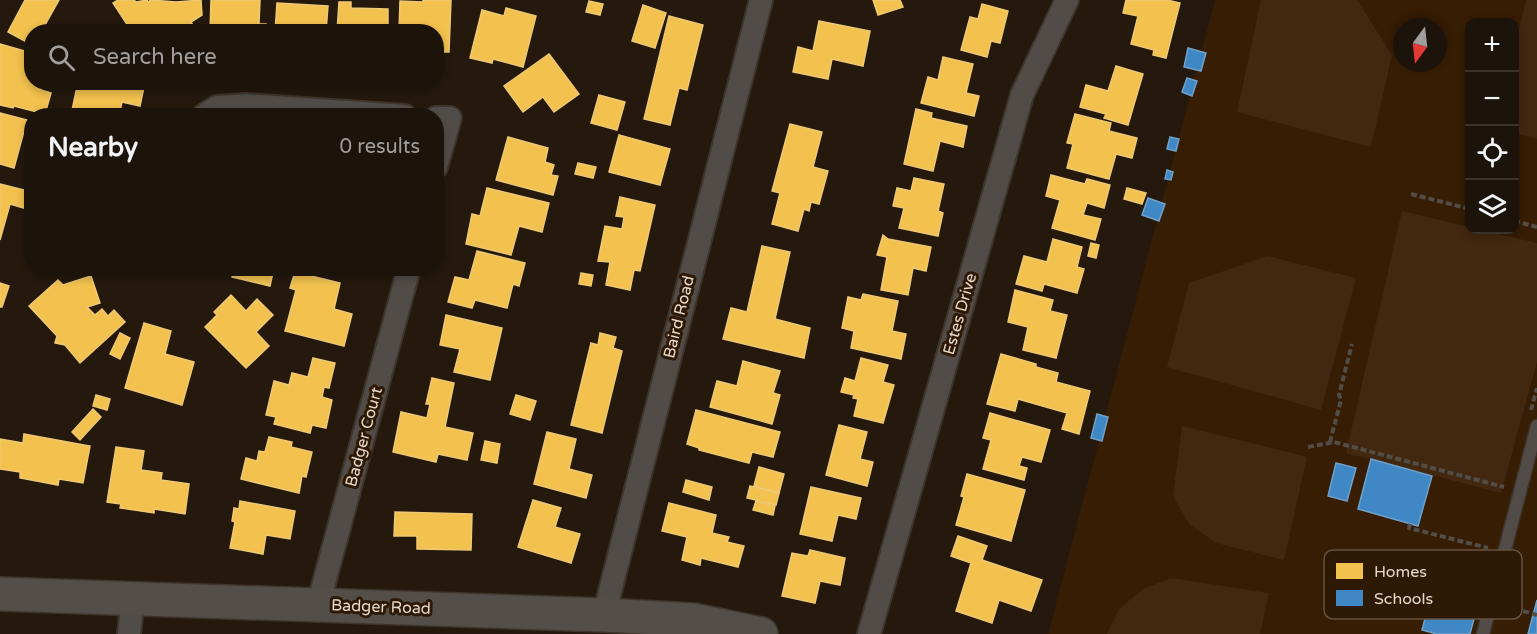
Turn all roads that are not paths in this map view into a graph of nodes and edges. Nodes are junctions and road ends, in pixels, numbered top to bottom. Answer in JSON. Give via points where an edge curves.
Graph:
{"nodes":[{"id":1,"x":761,"y":0,"type":"edge"},
{"id":2,"x":1067,"y":0,"type":"edge"},
{"id":3,"x":215,"y":108,"type":"edge"},
{"id":4,"x":289,"y":108,"type":"edge"},
{"id":5,"x":444,"y":118,"type":"edge"},
{"id":6,"x":444,"y":139,"type":"edge"},
{"id":7,"x":407,"y":276,"type":"edge"},
{"id":8,"x":1537,"y":426,"type":"edge"},
{"id":9,"x":1505,"y":550,"type":"edge"},
{"id":10,"x":0,"y":594,"type":"edge"},
{"id":11,"x":133,"y":598,"type":"junction"},
{"id":12,"x":318,"y":605,"type":"junction"},
{"id":13,"x":1487,"y":619,"type":"edge"},
{"id":14,"x":602,"y":625,"type":"edge"},
{"id":15,"x":129,"y":634,"type":"edge"},
{"id":16,"x":761,"y":634,"type":"edge"},
{"id":17,"x":868,"y":634,"type":"edge"},
{"id":18,"x":1483,"y":634,"type":"edge"}],
"edges":[{"from":1,"to":14,"type":"street","name":"Baird Road"},
{"from":2,"to":17,"type":"street","name":"Estes Drive","via":[[1022,95]]},
{"from":3,"to":4,"type":"street"},
{"from":5,"to":6,"type":"street","via":[[450,118]]},
{"from":7,"to":12,"type":"street","name":"Badger Court"},
{"from":8,"to":9,"type":"lane"},
{"from":10,"to":11,"type":"street","name":"Badger Road"},
{"from":11,"to":12,"type":"street","name":"Badger Road"},
{"from":11,"to":15,"type":"street"},
{"from":12,"to":14,"type":"street","name":"Badger Road"},
{"from":13,"to":18,"type":"lane"},
{"from":14,"to":16,"type":"street","name":"Badger Road","via":[[693,620]]}]}
